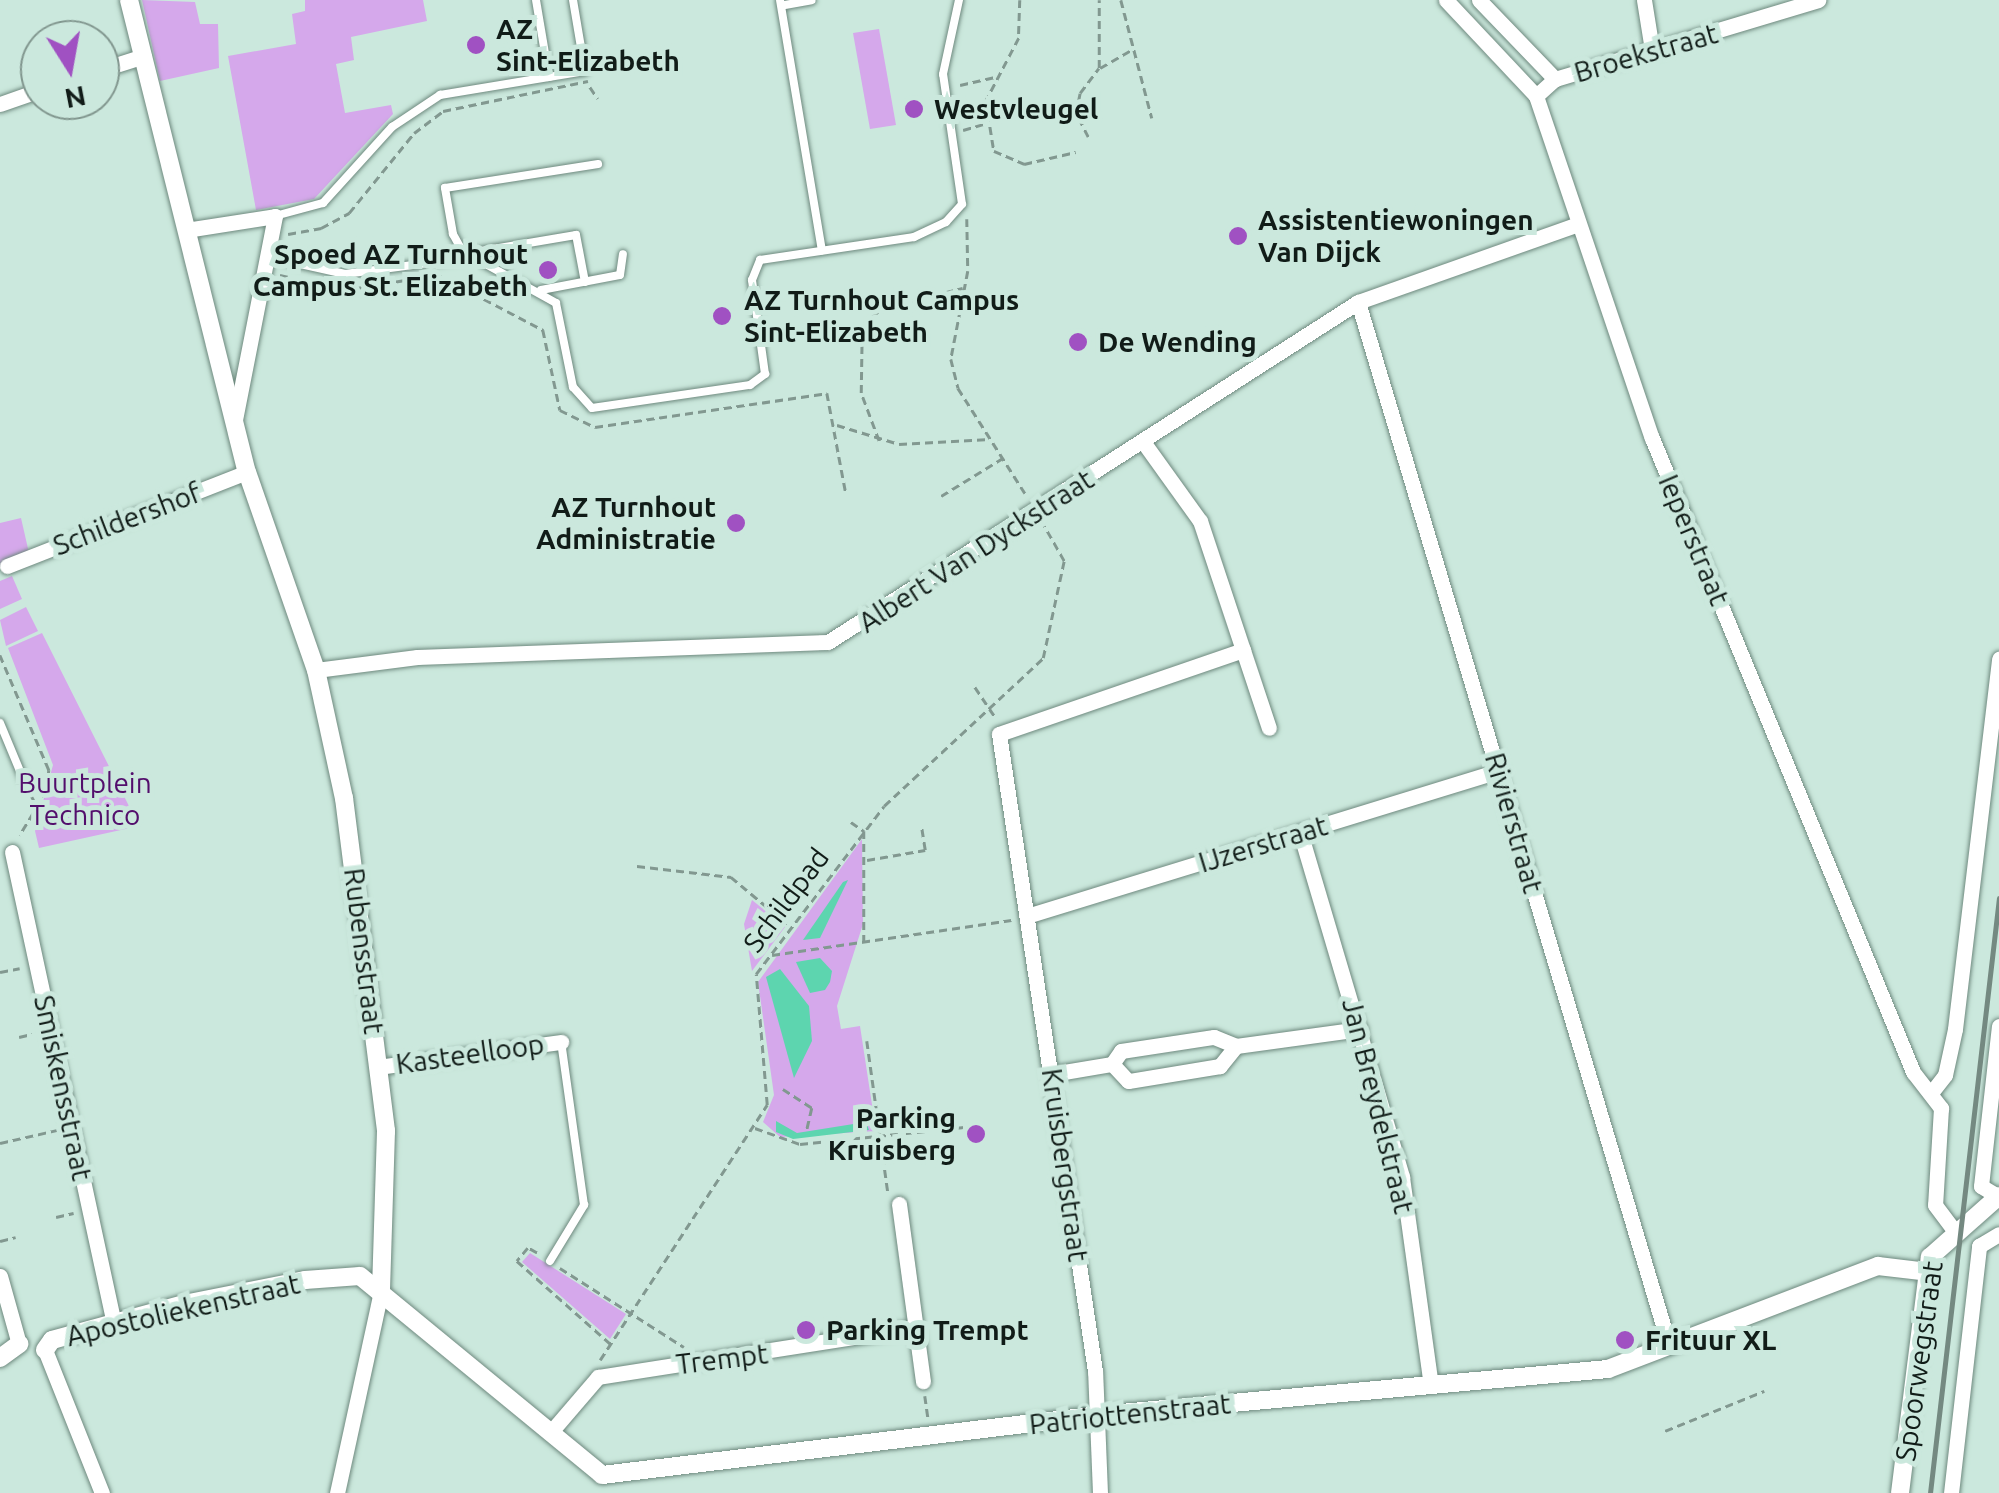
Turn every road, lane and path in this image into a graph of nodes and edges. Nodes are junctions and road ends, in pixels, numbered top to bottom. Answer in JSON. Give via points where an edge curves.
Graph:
{"nodes":[{"id":1,"x":129,"y":0,"type":"edge"},
{"id":2,"x":536,"y":0,"type":"edge"},
{"id":3,"x":573,"y":0,"type":"edge"},
{"id":4,"x":812,"y":0,"type":"edge"},
{"id":5,"x":959,"y":0,"type":"edge"},
{"id":6,"x":1020,"y":0,"type":"edge"},
{"id":7,"x":1099,"y":0,"type":"edge"},
{"id":8,"x":1121,"y":0,"type":"edge"},
{"id":9,"x":1446,"y":0,"type":"edge"},
{"id":10,"x":1479,"y":0,"type":"edge"},
{"id":11,"x":1644,"y":0,"type":"edge"},
{"id":12,"x":1813,"y":1,"type":"edge"},
{"id":13,"x":782,"y":2,"type":"edge"},
{"id":14,"x":1132,"y":49,"type":"junction"},
{"id":15,"x":1652,"y":50,"type":"junction"},
{"id":16,"x":144,"y":56,"type":"junction"},
{"id":17,"x":120,"y":64,"type":"edge"},
{"id":18,"x":1100,"y":68,"type":"junction"},
{"id":19,"x":585,"y":71,"type":"junction"},
{"id":20,"x":997,"y":76,"type":"junction"},
{"id":21,"x":549,"y":77,"type":"junction"},
{"id":22,"x":1555,"y":80,"type":"junction"},
{"id":23,"x":589,"y":86,"type":"junction"},
{"id":24,"x":945,"y":89,"type":"junction"},
{"id":25,"x":1536,"y":96,"type":"junction"},
{"id":26,"x":598,"y":99,"type":"dead end"},
{"id":27,"x":1152,"y":118,"type":"dead end"},
{"id":28,"x":986,"y":124,"type":"junction"},
{"id":29,"x":953,"y":134,"type":"junction"},
{"id":30,"x":1088,"y":137,"type":"dead end"},
{"id":31,"x":1076,"y":152,"type":"dead end"},
{"id":32,"x":598,"y":164,"type":"dead end"},
{"id":33,"x":962,"y":204,"type":"junction"},
{"id":34,"x":275,"y":216,"type":"junction"},
{"id":35,"x":1576,"y":225,"type":"junction"},
{"id":36,"x":186,"y":230,"type":"junction"},
{"id":37,"x":272,"y":237,"type":"junction"},
{"id":38,"x":822,"y":250,"type":"junction"},
{"id":39,"x":464,"y":254,"type":"junction"},
{"id":40,"x":623,"y":254,"type":"dead end"},
{"id":41,"x":266,"y":264,"type":"junction"},
{"id":42,"x":585,"y":282,"type":"junction"},
{"id":43,"x":964,"y":288,"type":"junction"},
{"id":44,"x":541,"y":290,"type":"junction"},
{"id":45,"x":1358,"y":302,"type":"junction"},
{"id":46,"x":235,"y":419,"type":"junction"},
{"id":47,"x":834,"y":423,"type":"junction"},
{"id":48,"x":991,"y":439,"type":"junction"},
{"id":49,"x":879,"y":441,"type":"junction"},
{"id":50,"x":1144,"y":443,"type":"junction"},
{"id":51,"x":1003,"y":458,"type":"junction"},
{"id":52,"x":246,"y":472,"type":"junction"},
{"id":53,"x":846,"y":494,"type":"dead end"},
{"id":54,"x":941,"y":496,"type":"dead end"},
{"id":55,"x":1035,"y":511,"type":"junction"},
{"id":56,"x":7,"y":566,"type":"dead end"},
{"id":57,"x":1242,"y":650,"type":"junction"},
{"id":58,"x":0,"y":655,"type":"edge"},
{"id":59,"x":1999,"y":660,"type":"edge"},
{"id":60,"x":316,"y":670,"type":"junction"},
{"id":61,"x":976,"y":687,"type":"dead end"},
{"id":62,"x":993,"y":705,"type":"junction"},
{"id":63,"x":0,"y":723,"type":"edge"},
{"id":64,"x":1269,"y":728,"type":"dead end"},
{"id":65,"x":999,"y":734,"type":"junction"},
{"id":66,"x":4,"y":741,"type":"edge"},
{"id":67,"x":1499,"y":771,"type":"junction"},
{"id":68,"x":26,"y":783,"type":"joint"},
{"id":69,"x":38,"y":808,"type":"junction"},
{"id":70,"x":851,"y":822,"type":"dead end"},
{"id":71,"x":922,"y":826,"type":"dead end"},
{"id":72,"x":864,"y":832,"type":"junction"},
{"id":73,"x":1300,"y":832,"type":"junction"},
{"id":74,"x":12,"y":852,"type":"joint"},
{"id":75,"x":866,"y":860,"type":"junction"},
{"id":76,"x":637,"y":866,"type":"dead end"},
{"id":77,"x":1027,"y":916,"type":"junction"},
{"id":78,"x":791,"y":928,"type":"junction"},
{"id":79,"x":864,"y":943,"type":"junction"},
{"id":80,"x":769,"y":956,"type":"junction"},
{"id":81,"x":36,"y":964,"type":"junction"},
{"id":82,"x":0,"y":972,"type":"edge"},
{"id":83,"x":1999,"y":1026,"type":"edge"},
{"id":84,"x":1360,"y":1029,"type":"junction"},
{"id":85,"x":867,"y":1041,"type":"dead end"},
{"id":86,"x":562,"y":1042,"type":"joint"},
{"id":87,"x":1236,"y":1046,"type":"junction"},
{"id":88,"x":1112,"y":1064,"type":"junction"},
{"id":89,"x":378,"y":1067,"type":"junction"},
{"id":90,"x":1052,"y":1074,"type":"junction"},
{"id":91,"x":784,"y":1090,"type":"dead end"},
{"id":92,"x":1931,"y":1093,"type":"junction"},
{"id":93,"x":974,"y":1126,"type":"dead end"},
{"id":94,"x":71,"y":1127,"type":"junction"},
{"id":95,"x":754,"y":1127,"type":"junction"},
{"id":96,"x":807,"y":1130,"type":"dead end"},
{"id":97,"x":880,"y":1134,"type":"junction"},
{"id":98,"x":0,"y":1143,"type":"edge"},
{"id":99,"x":1999,"y":1196,"type":"edge"},
{"id":100,"x":898,"y":1204,"type":"joint"},
{"id":101,"x":1956,"y":1233,"type":"junction"},
{"id":102,"x":1999,"y":1234,"type":"edge"},
{"id":103,"x":16,"y":1237,"type":"dead end"},
{"id":104,"x":0,"y":1240,"type":"edge"},
{"id":105,"x":550,"y":1261,"type":"junction"},
{"id":106,"x":1928,"y":1272,"type":"junction"},
{"id":107,"x":0,"y":1276,"type":"edge"},
{"id":108,"x":381,"y":1291,"type":"junction"},
{"id":109,"x":634,"y":1315,"type":"junction"},
{"id":110,"x":114,"y":1324,"type":"junction"},
{"id":111,"x":916,"y":1326,"type":"junction"},
{"id":112,"x":19,"y":1344,"type":"joint"},
{"id":113,"x":1669,"y":1345,"type":"junction"},
{"id":114,"x":613,"y":1346,"type":"junction"},
{"id":115,"x":45,"y":1350,"type":"joint"},
{"id":116,"x":0,"y":1358,"type":"edge"},
{"id":117,"x":707,"y":1361,"type":"junction"},
{"id":118,"x":589,"y":1373,"type":"dead end"},
{"id":119,"x":923,"y":1381,"type":"joint"},
{"id":120,"x":1431,"y":1385,"type":"junction"},
{"id":121,"x":1764,"y":1392,"type":"dead end"},
{"id":122,"x":1099,"y":1415,"type":"junction"},
{"id":123,"x":1665,"y":1431,"type":"dead end"},
{"id":124,"x":550,"y":1433,"type":"junction"},
{"id":125,"x":930,"y":1434,"type":"junction"},
{"id":126,"x":602,"y":1484,"type":"edge"},
{"id":127,"x":102,"y":1493,"type":"edge"},
{"id":128,"x":337,"y":1493,"type":"edge"},
{"id":129,"x":1100,"y":1493,"type":"edge"},
{"id":130,"x":1900,"y":1493,"type":"edge"},
{"id":131,"x":1950,"y":1493,"type":"edge"}],
"edges":[{"from":1,"to":16,"type":"street","name":"Rubensstraat"},
{"from":2,"to":21,"type":"lane"},
{"from":3,"to":19,"type":"lane"},
{"from":4,"to":13,"type":"lane"},
{"from":5,"to":24,"type":"lane"},
{"from":6,"to":20,"type":"path","via":[[1020,38]]},
{"from":7,"to":18,"type":"path"},
{"from":8,"to":14,"type":"path","via":[[1133,29]]},
{"from":9,"to":25,"type":"street","name":"Ieperstraat"},
{"from":10,"to":22,"type":"street"},
{"from":11,"to":15,"type":"street"},
{"from":12,"to":15,"type":"street","name":"Broekstraat"},
{"from":13,"to":38,"type":"lane"},
{"from":14,"to":18,"type":"path"},
{"from":14,"to":27,"type":"path"},
{"from":15,"to":22,"type":"street","name":"Broekstraat"},
{"from":16,"to":17,"type":"street"},
{"from":16,"to":36,"type":"street","name":"Rubensstraat"},
{"from":18,"to":30,"type":"path","via":[[1080,93],[1076,114]]},
{"from":19,"to":21,"type":"lane"},
{"from":19,"to":23,"type":"path"},
{"from":20,"to":24,"type":"path"},
{"from":20,"to":28,"type":"path"},
{"from":21,"to":34,"type":"lane","via":[[440,95],[392,128],[324,203]]},
{"from":22,"to":25,"type":"street","name":"Broekstraat"},
{"from":23,"to":26,"type":"path"},
{"from":23,"to":37,"type":"path","via":[[444,112],[414,133],[349,212],[321,228]]},
{"from":24,"to":29,"type":"lane"},
{"from":25,"to":35,"type":"street","name":"Ieperstraat"},
{"from":28,"to":29,"type":"path"},
{"from":28,"to":31,"type":"path","via":[[994,151],[1024,164]]},
{"from":29,"to":33,"type":"lane"},
{"from":32,"to":39,"type":"lane","via":[[446,188],[453,234]]},
{"from":33,"to":38,"type":"lane","via":[[946,222],[914,237]]},
{"from":33,"to":43,"type":"path","name":"Schildpad","via":[[972,236]]},
{"from":34,"to":36,"type":"street"},
{"from":34,"to":37,"type":"street","name":"Rubensstraat"},
{"from":35,"to":45,"type":"street","name":"Albert Van Dyckstraat"},
{"from":35,"to":92,"type":"street","name":"Ieperstraat","via":[[1652,438],[1913,1072]]},
{"from":36,"to":46,"type":"street","name":"Rubensstraat"},
{"from":37,"to":41,"type":"street","name":"Rubensstraat"},
{"from":38,"to":44,"type":"lane","via":[[768,256],[755,265],[766,364],[760,380],[603,409],[576,397],[559,312]]},
{"from":39,"to":41,"type":"lane","via":[[344,274]]},
{"from":39,"to":42,"type":"lane","via":[[576,235]]},
{"from":39,"to":44,"type":"lane"},
{"from":40,"to":42,"type":"lane","via":[[620,275]]},
{"from":41,"to":46,"type":"street","name":"Rubensstraat"},
{"from":41,"to":47,"type":"path","via":[[346,290],[439,275],[543,330],[560,410],[595,427],[813,390],[827,393]]},
{"from":42,"to":44,"type":"lane"},
{"from":43,"to":48,"type":"path","name":"Schildpad","via":[[951,359],[958,388]]},
{"from":43,"to":49,"type":"path","via":[[882,308],[862,326],[861,393]]},
{"from":45,"to":50,"type":"street","name":"Albert Van Dyckstraat"},
{"from":45,"to":67,"type":"street","name":"Rivierstraat"},
{"from":46,"to":52,"type":"street","name":"Rubensstraat"},
{"from":47,"to":49,"type":"path"},
{"from":47,"to":53,"type":"path"},
{"from":48,"to":49,"type":"path"},
{"from":48,"to":51,"type":"path","name":"Schildpad"},
{"from":50,"to":55,"type":"street","name":"Albert Van Dyckstraat"},
{"from":50,"to":57,"type":"street","via":[[1200,521]]},
{"from":51,"to":54,"type":"path"},
{"from":51,"to":55,"type":"path","name":"Schildpad"},
{"from":52,"to":56,"type":"street","name":"Schildershof"},
{"from":52,"to":60,"type":"street","name":"Rubensstraat"},
{"from":55,"to":60,"type":"street","name":"Albert Van Dyckstraat","via":[[828,642],[417,657]]},
{"from":55,"to":62,"type":"path","name":"Schildpad","via":[[1064,561],[1055,605],[1043,658]]},
{"from":57,"to":64,"type":"street"},
{"from":57,"to":65,"type":"street"},
{"from":58,"to":69,"type":"path","via":[[45,752],[47,791]]},
{"from":59,"to":92,"type":"street","via":[[1955,1029],[1945,1075]]},
{"from":60,"to":89,"type":"street","name":"Rubensstraat","via":[[344,798]]},
{"from":61,"to":62,"type":"path"},
{"from":62,"to":65,"type":"path"},
{"from":62,"to":72,"type":"path","name":"Schildpad"},
{"from":63,"to":66,"type":"lane"},
{"from":65,"to":77,"type":"street","name":"Kruisbergstraat"},
{"from":66,"to":68,"type":"lane"},
{"from":67,"to":73,"type":"street","name":"IJzerstraat"},
{"from":67,"to":113,"type":"street","name":"Rivierstraat"},
{"from":68,"to":69,"type":"path"},
{"from":69,"to":74,"type":"path"},
{"from":70,"to":72,"type":"path"},
{"from":71,"to":75,"type":"path","via":[[926,850]]},
{"from":72,"to":75,"type":"path"},
{"from":72,"to":78,"type":"path","name":"Schildpad"},
{"from":73,"to":77,"type":"street","name":"IJzerstraat"},
{"from":73,"to":84,"type":"street","name":"Jan Breydelstraat"},
{"from":74,"to":81,"type":"street","name":"Smiskensstraat"},
{"from":75,"to":79,"type":"path"},
{"from":76,"to":78,"type":"path","via":[[730,877]]},
{"from":77,"to":79,"type":"path"},
{"from":77,"to":90,"type":"street","name":"Kruisbergstraat"},
{"from":78,"to":80,"type":"path","name":"Schildpad"},
{"from":79,"to":80,"type":"path"},
{"from":80,"to":95,"type":"path","name":"Schildpad","via":[[752,989],[770,1096]]},
{"from":81,"to":82,"type":"path"},
{"from":81,"to":94,"type":"street","name":"Smiskensstraat"},
{"from":83,"to":99,"type":"street","via":[[1982,1186]]},
{"from":84,"to":87,"type":"street"},
{"from":84,"to":120,"type":"street","name":"Jan Breydelstraat","via":[[1402,1178]]},
{"from":85,"to":97,"type":"path"},
{"from":86,"to":89,"type":"street","name":"Kasteelloop"},
{"from":86,"to":105,"type":"lane","via":[[584,1205]]},
{"from":87,"to":88,"type":"street","via":[[1214,1036],[1121,1052]]},
{"from":87,"to":88,"type":"street","via":[[1220,1066],[1128,1080]]},
{"from":88,"to":90,"type":"street"},
{"from":89,"to":108,"type":"street","name":"Rubensstraat","via":[[388,1168]]},
{"from":90,"to":122,"type":"street","name":"Kruisbergstraat"},
{"from":91,"to":96,"type":"path","via":[[812,1108]]},
{"from":92,"to":101,"type":"street","name":"Spoorwegstraat","via":[[1944,1121],[1935,1204]]},
{"from":93,"to":97,"type":"path"},
{"from":94,"to":98,"type":"path"},
{"from":94,"to":110,"type":"street","name":"Smiskensstraat"},
{"from":95,"to":97,"type":"path","via":[[790,1143]]},
{"from":95,"to":109,"type":"path","name":"Schildpad"},
{"from":97,"to":100,"type":"path","via":[[888,1196]]},
{"from":99,"to":101,"type":"street"},
{"from":100,"to":111,"type":"street"},
{"from":101,"to":106,"type":"street","name":"Spoorwegstraat","via":[[1936,1246]]},
{"from":102,"to":131,"type":"street","via":[[1980,1246]]},
{"from":103,"to":104,"type":"path"},
{"from":105,"to":109,"type":"path"},
{"from":105,"to":114,"type":"path","via":[[528,1248],[517,1260]]},
{"from":106,"to":113,"type":"street","name":"Patriottenstraat","via":[[1878,1266]]},
{"from":106,"to":130,"type":"street","name":"Spoorwegstraat"},
{"from":107,"to":112,"type":"street"},
{"from":108,"to":110,"type":"street","name":"Apostoliekenstraat","via":[[360,1276],[306,1280]]},
{"from":108,"to":124,"type":"street","name":"Patriottenstraat"},
{"from":108,"to":128,"type":"street","name":"Rubensstraat"},
{"from":109,"to":114,"type":"path","name":"Schildpad"},
{"from":109,"to":117,"type":"path"},
{"from":110,"to":115,"type":"street","name":"Apostoliekenstraat","via":[[52,1340]]},
{"from":111,"to":117,"type":"street","name":"Trempt"},
{"from":111,"to":119,"type":"street"},
{"from":112,"to":116,"type":"street"},
{"from":113,"to":120,"type":"street","name":"Patriottenstraat","via":[[1608,1369]]},
{"from":114,"to":118,"type":"path","name":"Schildpad"},
{"from":115,"to":127,"type":"street"},
{"from":117,"to":124,"type":"street","name":"Trempt","via":[[598,1377]]},
{"from":119,"to":125,"type":"path"},
{"from":120,"to":122,"type":"street","name":"Patriottenstraat"},
{"from":121,"to":123,"type":"path"},
{"from":122,"to":125,"type":"street","name":"Patriottenstraat"},
{"from":122,"to":129,"type":"street","name":"Kruisbergstraat"},
{"from":124,"to":126,"type":"street","name":"Patriottenstraat"},
{"from":125,"to":126,"type":"street","name":"Patriottenstraat"}]}
